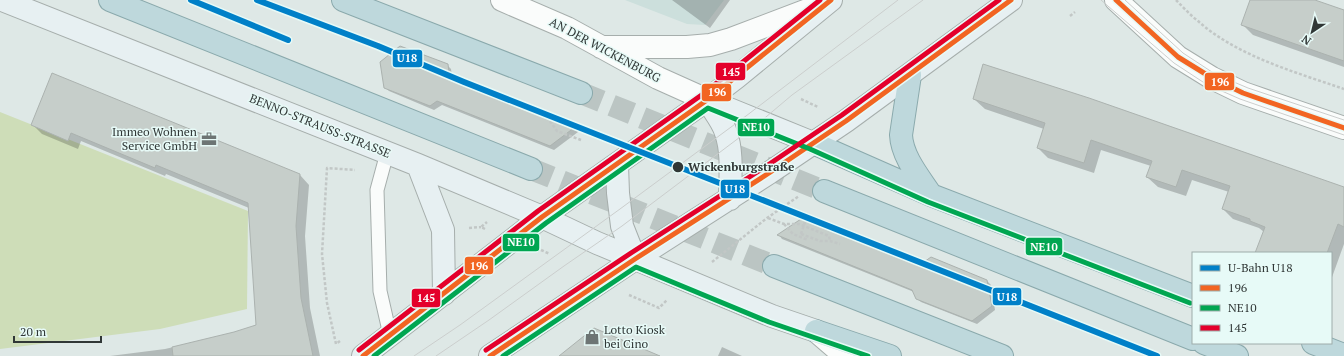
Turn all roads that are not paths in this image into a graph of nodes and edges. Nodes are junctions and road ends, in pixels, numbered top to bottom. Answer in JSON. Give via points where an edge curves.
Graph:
{"nodes":[{"id":1,"x":2,"y":0,"type":"edge"},
{"id":2,"x":110,"y":0,"type":"edge"},
{"id":3,"x":344,"y":0,"type":"edge"},
{"id":4,"x":502,"y":0,"type":"edge"},
{"id":5,"x":1011,"y":0,"type":"edge"},
{"id":6,"x":1116,"y":0,"type":"edge"},
{"id":7,"x":830,"y":1,"type":"edge"},
{"id":8,"x":601,"y":48,"type":"junction"},
{"id":9,"x":910,"y":74,"type":"junction"},
{"id":10,"x":581,"y":94,"type":"tunnel mouth"},
{"id":11,"x":707,"y":100,"type":"junction"},
{"id":12,"x":1344,"y":128,"type":"edge"},
{"id":13,"x":813,"y":143,"type":"junction"},
{"id":14,"x":387,"y":153,"type":"junction"},
{"id":15,"x":418,"y":165,"type":"junction"},
{"id":16,"x":617,"y":165,"type":"junction"},
{"id":17,"x":531,"y":169,"type":"tunnel mouth"},
{"id":18,"x":824,"y":192,"type":"tunnel mouth"},
{"id":19,"x":931,"y":195,"type":"junction"},
{"id":20,"x":730,"y":199,"type":"junction"},
{"id":21,"x":542,"y":218,"type":"junction"},
{"id":22,"x":635,"y":259,"type":"junction"},
{"id":23,"x":774,"y":266,"type":"tunnel mouth"},
{"id":24,"x":444,"y":294,"type":"junction"},
{"id":25,"x":1192,"y":296,"type":"edge"},
{"id":26,"x":816,"y":331,"type":"junction"},
{"id":27,"x":390,"y":335,"type":"junction"},
{"id":28,"x":1192,"y":339,"type":"edge"},
{"id":29,"x":1207,"y":344,"type":"edge"},
{"id":30,"x":1316,"y":344,"type":"edge"},
{"id":31,"x":1344,"y":355,"type":"edge"},
{"id":32,"x":364,"y":356,"type":"edge"},
{"id":33,"x":490,"y":356,"type":"edge"},
{"id":34,"x":845,"y":356,"type":"edge"},
{"id":35,"x":890,"y":356,"type":"edge"},
{"id":36,"x":1002,"y":356,"type":"edge"},
{"id":37,"x":1237,"y":356,"type":"edge"}],
"edges":[{"from":1,"to":14,"type":"main road","name":"BENNO-STRAUSS-STRASSE"},
{"from":2,"to":17,"type":"highway"},
{"from":3,"to":10,"type":"highway"},
{"from":4,"to":8,"type":"street","name":"AN DER WICKENBURG","via":[[567,28]]},
{"from":5,"to":9,"type":"main road"},
{"from":6,"to":12,"type":"street","via":[[1178,57],[1212,78],[1243,93]]},
{"from":7,"to":8,"type":"street","via":[[710,45]]},
{"from":7,"to":11,"type":"main road"},
{"from":8,"to":11,"type":"street","name":"AN DER WICKENBURG"},
{"from":9,"to":13,"type":"main road"},
{"from":9,"to":19,"type":"highway","via":[[902,144],[904,153]]},
{"from":11,"to":13,"type":"main road"},
{"from":11,"to":16,"type":"main road"},
{"from":11,"to":20,"type":"main road","via":[[726,131],[729,145]]},
{"from":13,"to":19,"type":"highway"},
{"from":13,"to":20,"type":"main road"},
{"from":14,"to":15,"type":"main road","name":"BENNO-STRAUSS-STRASSE"},
{"from":14,"to":27,"type":"lane","via":[[377,190],[380,291]]},
{"from":15,"to":21,"type":"main road","name":"BENNO-STRAUSS-STRASSE"},
{"from":15,"to":24,"type":"main road","via":[[443,230]]},
{"from":16,"to":21,"type":"main road"},
{"from":16,"to":22,"type":"main road","via":[[622,226]]},
{"from":18,"to":28,"type":"highway"},
{"from":19,"to":25,"type":"highway"},
{"from":20,"to":22,"type":"main road"},
{"from":21,"to":22,"type":"main road","name":"BENNO-STRAUSS-STRASSE"},
{"from":21,"to":24,"type":"main road"},
{"from":22,"to":26,"type":"main road","name":"BENNO-STRAUSS-STRASSE","via":[[772,316]]},
{"from":22,"to":33,"type":"main road"},
{"from":23,"to":36,"type":"highway"},
{"from":24,"to":27,"type":"main road"},
{"from":26,"to":34,"type":"street"},
{"from":26,"to":35,"type":"highway"},
{"from":27,"to":32,"type":"main road"},
{"from":29,"to":37,"type":"highway"},
{"from":30,"to":31,"type":"highway"}]}
